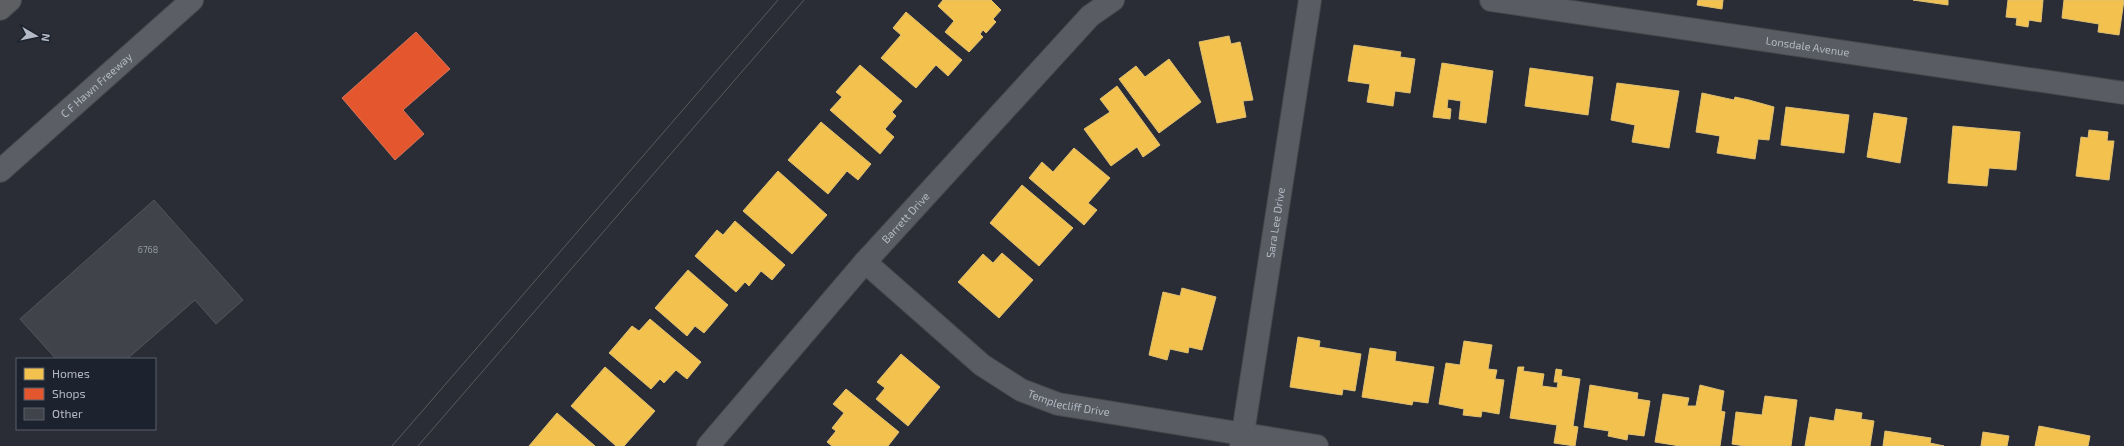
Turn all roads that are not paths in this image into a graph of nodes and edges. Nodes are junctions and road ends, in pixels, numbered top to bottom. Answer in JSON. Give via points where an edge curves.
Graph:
{"nodes":[{"id":1,"x":10,"y":0,"type":"edge"},
{"id":2,"x":192,"y":0,"type":"edge"},
{"id":3,"x":1113,"y":0,"type":"edge"},
{"id":4,"x":1310,"y":0,"type":"edge"},
{"id":5,"x":1491,"y":0,"type":"edge"},
{"id":6,"x":0,"y":9,"type":"edge"},
{"id":7,"x":2124,"y":93,"type":"edge"},
{"id":8,"x":0,"y":171,"type":"edge"},
{"id":9,"x":865,"y":262,"type":"junction"},
{"id":10,"x":1242,"y":440,"type":"edge"},
{"id":11,"x":708,"y":446,"type":"edge"},
{"id":12,"x":1317,"y":446,"type":"edge"}],
"edges":[{"from":1,"to":6,"type":"highway"},
{"from":2,"to":8,"type":"main road","name":"C F Hawn Freeway"},
{"from":3,"to":9,"type":"street","name":"Barrett Drive","via":[[1090,16]]},
{"from":4,"to":10,"type":"street","name":"Sara Lee Drive"},
{"from":5,"to":7,"type":"street","name":"Lonsdale Avenue"},
{"from":9,"to":10,"type":"street","name":"Templecliff Drive","via":[[982,365],[1021,390],[1058,404]]},
{"from":9,"to":11,"type":"street","name":"Barrett Drive"},
{"from":10,"to":12,"type":"street","name":"Templecliff Drive"}]}
